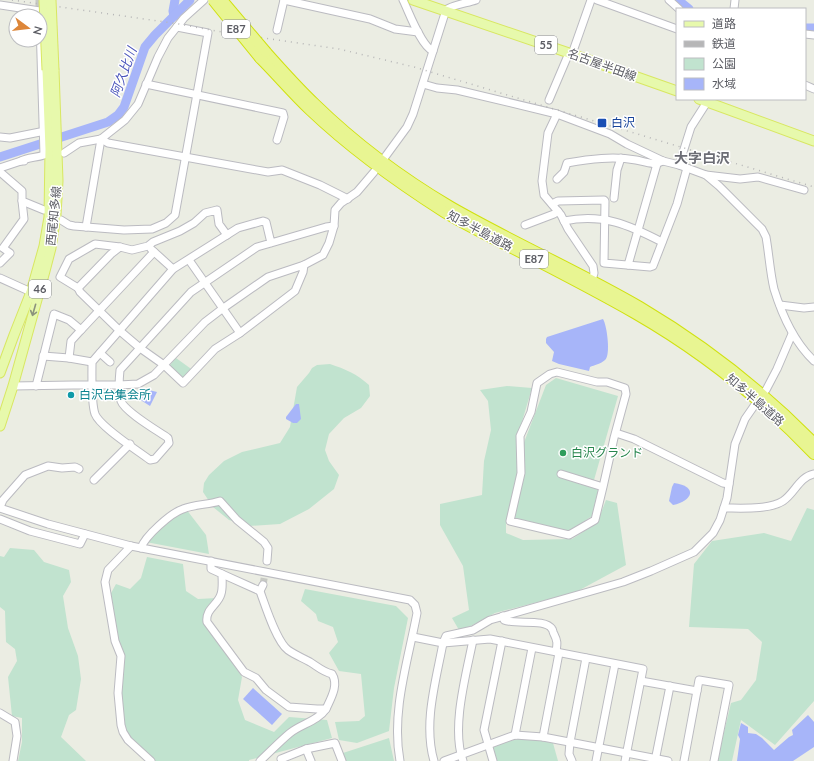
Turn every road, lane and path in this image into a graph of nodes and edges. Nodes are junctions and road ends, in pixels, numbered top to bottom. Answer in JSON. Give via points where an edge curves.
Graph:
{"nodes":[{"id":1,"x":51,"y":0,"type":"edge"},
{"id":2,"x":204,"y":0,"type":"edge"},
{"id":3,"x":213,"y":0,"type":"edge"},
{"id":4,"x":222,"y":0,"type":"edge"},
{"id":5,"x":284,"y":0,"type":"edge"},
{"id":6,"x":403,"y":0,"type":"edge"},
{"id":7,"x":413,"y":0,"type":"edge"},
{"id":8,"x":476,"y":0,"type":"edge"},
{"id":9,"x":591,"y":0,"type":"edge"},
{"id":10,"x":597,"y":0,"type":"edge"},
{"id":11,"x":669,"y":0,"type":"edge"},
{"id":12,"x":0,"y":5,"type":"edge"},
{"id":13,"x":41,"y":8,"type":"edge"},
{"id":14,"x":678,"y":8,"type":"edge"},
{"id":15,"x":446,"y":10,"type":"junction"},
{"id":16,"x":177,"y":27,"type":"junction"},
{"id":17,"x":676,"y":29,"type":"edge"},
{"id":18,"x":277,"y":30,"type":"dead end"},
{"id":19,"x":418,"y":32,"type":"junction"},
{"id":20,"x":40,"y":48,"type":"edge"},
{"id":21,"x":45,"y":48,"type":"edge"},
{"id":22,"x":433,"y":51,"type":"junction"},
{"id":23,"x":570,"y":53,"type":"junction"},
{"id":24,"x":263,"y":55,"type":"junction"},
{"id":25,"x":146,"y":84,"type":"junction"},
{"id":26,"x":423,"y":84,"type":"junction"},
{"id":27,"x":676,"y":91,"type":"edge"},
{"id":28,"x":196,"y":95,"type":"junction"},
{"id":29,"x":549,"y":100,"type":"dead end"},
{"id":30,"x":707,"y":101,"type":"edge"},
{"id":31,"x":557,"y":114,"type":"junction"},
{"id":32,"x":42,"y":133,"type":"junction"},
{"id":33,"x":0,"y":137,"type":"edge"},
{"id":34,"x":101,"y":139,"type":"junction"},
{"id":35,"x":277,"y":140,"type":"dead end"},
{"id":36,"x":814,"y":141,"type":"edge"},
{"id":37,"x":55,"y":150,"type":"junction"},
{"id":38,"x":185,"y":156,"type":"junction"},
{"id":39,"x":385,"y":157,"type":"dead end"},
{"id":40,"x":621,"y":158,"type":"junction"},
{"id":41,"x":43,"y":160,"type":"dead end"},
{"id":42,"x":21,"y":161,"type":"junction"},
{"id":43,"x":660,"y":163,"type":"junction"},
{"id":44,"x":679,"y":165,"type":"junction"},
{"id":45,"x":0,"y":168,"type":"edge"},
{"id":46,"x":687,"y":168,"type":"junction"},
{"id":47,"x":0,"y":172,"type":"edge"},
{"id":48,"x":374,"y":172,"type":"dead end"},
{"id":49,"x":706,"y":175,"type":"junction"},
{"id":50,"x":557,"y":180,"type":"dead end"},
{"id":51,"x":804,"y":190,"type":"dead end"},
{"id":52,"x":614,"y":198,"type":"dead end"},
{"id":53,"x":348,"y":199,"type":"junction"},
{"id":54,"x":22,"y":201,"type":"junction"},
{"id":55,"x":552,"y":204,"type":"junction"},
{"id":56,"x":44,"y":210,"type":"dead end"},
{"id":57,"x":558,"y":211,"type":"junction"},
{"id":58,"x":605,"y":219,"type":"junction"},
{"id":59,"x":61,"y":220,"type":"dead end"},
{"id":60,"x":564,"y":221,"type":"junction"},
{"id":61,"x":525,"y":225,"type":"dead end"},
{"id":62,"x":334,"y":226,"type":"junction"},
{"id":63,"x":86,"y":227,"type":"junction"},
{"id":64,"x":638,"y":230,"type":"junction"},
{"id":65,"x":227,"y":235,"type":"junction"},
{"id":66,"x":662,"y":242,"type":"junction"},
{"id":67,"x":271,"y":243,"type":"junction"},
{"id":68,"x":148,"y":246,"type":"junction"},
{"id":69,"x":120,"y":247,"type":"junction"},
{"id":70,"x":154,"y":252,"type":"junction"},
{"id":71,"x":189,"y":260,"type":"junction"},
{"id":72,"x":0,"y":263,"type":"edge"},
{"id":73,"x":304,"y":265,"type":"junction"},
{"id":74,"x":628,"y":265,"type":"junction"},
{"id":75,"x":173,"y":269,"type":"junction"},
{"id":76,"x":593,"y":277,"type":"dead end"},
{"id":77,"x":0,"y":278,"type":"edge"},
{"id":78,"x":204,"y":283,"type":"junction"},
{"id":79,"x":78,"y":288,"type":"junction"},
{"id":80,"x":31,"y":292,"type":"junction"},
{"id":81,"x":780,"y":305,"type":"junction"},
{"id":82,"x":814,"y":307,"type":"edge"},
{"id":83,"x":222,"y":309,"type":"junction"},
{"id":84,"x":99,"y":310,"type":"junction"},
{"id":85,"x":81,"y":330,"type":"junction"},
{"id":86,"x":120,"y":331,"type":"junction"},
{"id":87,"x":240,"y":333,"type":"junction"},
{"id":88,"x":792,"y":334,"type":"junction"},
{"id":89,"x":140,"y":348,"type":"junction"},
{"id":90,"x":100,"y":353,"type":"junction"},
{"id":91,"x":43,"y":356,"type":"junction"},
{"id":92,"x":69,"y":358,"type":"junction"},
{"id":93,"x":814,"y":361,"type":"edge"},
{"id":94,"x":92,"y":362,"type":"junction"},
{"id":95,"x":110,"y":362,"type":"dead end"},
{"id":96,"x":164,"y":365,"type":"junction"},
{"id":97,"x":0,"y":373,"type":"edge"},
{"id":98,"x":92,"y":385,"type":"junction"},
{"id":99,"x":119,"y":385,"type":"junction"},
{"id":100,"x":13,"y":386,"type":"junction"},
{"id":101,"x":36,"y":386,"type":"junction"},
{"id":102,"x":766,"y":390,"type":"dead end"},
{"id":103,"x":754,"y":406,"type":"dead end"},
{"id":104,"x":0,"y":426,"type":"edge"},
{"id":105,"x":616,"y":433,"type":"junction"},
{"id":106,"x":814,"y":443,"type":"edge"},
{"id":107,"x":130,"y":444,"type":"junction"},
{"id":108,"x":814,"y":454,"type":"edge"},
{"id":109,"x":79,"y":469,"type":"dead end"},
{"id":110,"x":561,"y":474,"type":"dead end"},
{"id":111,"x":814,"y":474,"type":"edge"},
{"id":112,"x":94,"y":480,"type":"dead end"},
{"id":113,"x":729,"y":484,"type":"junction"},
{"id":114,"x":603,"y":487,"type":"junction"},
{"id":115,"x":0,"y":508,"type":"edge"},
{"id":116,"x":724,"y":508,"type":"junction"},
{"id":117,"x":0,"y":519,"type":"edge"},
{"id":118,"x":86,"y":534,"type":"junction"},
{"id":119,"x":131,"y":546,"type":"junction"},
{"id":120,"x":141,"y":548,"type":"junction"},
{"id":121,"x":211,"y":561,"type":"junction"},
{"id":122,"x":267,"y":561,"type":"tunnel mouth"},
{"id":123,"x":222,"y":574,"type":"junction"},
{"id":124,"x":503,"y":616,"type":"junction"},
{"id":125,"x":413,"y":637,"type":"junction"},
{"id":126,"x":473,"y":640,"type":"junction"},
{"id":127,"x":502,"y":642,"type":"junction"},
{"id":128,"x":443,"y":643,"type":"junction"},
{"id":129,"x":532,"y":648,"type":"junction"},
{"id":130,"x":557,"y":653,"type":"junction"},
{"id":131,"x":586,"y":658,"type":"junction"},
{"id":132,"x":615,"y":664,"type":"junction"},
{"id":133,"x":641,"y":681,"type":"junction"},
{"id":134,"x":670,"y":686,"type":"junction"},
{"id":135,"x":697,"y":691,"type":"junction"},
{"id":136,"x":326,"y":708,"type":"junction"},
{"id":137,"x":0,"y":713,"type":"edge"},
{"id":138,"x":515,"y":735,"type":"junction"},
{"id":139,"x":543,"y":737,"type":"junction"},
{"id":140,"x":570,"y":742,"type":"junction"},
{"id":141,"x":488,"y":745,"type":"junction"},
{"id":142,"x":599,"y":748,"type":"junction"},
{"id":143,"x":306,"y":749,"type":"junction"},
{"id":144,"x":626,"y":753,"type":"junction"},
{"id":145,"x":462,"y":758,"type":"edge"},
{"id":146,"x":279,"y":760,"type":"edge"},
{"id":147,"x":655,"y":760,"type":"edge"},
{"id":148,"x":14,"y":761,"type":"edge"},
{"id":149,"x":151,"y":761,"type":"edge"},
{"id":150,"x":260,"y":761,"type":"edge"},
{"id":151,"x":311,"y":761,"type":"edge"},
{"id":152,"x":342,"y":761,"type":"edge"},
{"id":153,"x":400,"y":761,"type":"edge"},
{"id":154,"x":434,"y":761,"type":"edge"},
{"id":155,"x":444,"y":761,"type":"edge"},
{"id":156,"x":493,"y":761,"type":"edge"},
{"id":157,"x":572,"y":761,"type":"edge"},
{"id":158,"x":596,"y":761,"type":"edge"},
{"id":159,"x":625,"y":761,"type":"edge"},
{"id":160,"x":668,"y":761,"type":"edge"},
{"id":161,"x":684,"y":761,"type":"edge"},
{"id":162,"x":714,"y":761,"type":"edge"}],
"edges":[{"from":1,"to":37,"type":"main road","name":"西尾知多線","number":"46","bridge":true},
{"from":2,"to":16,"type":"street"},
{"from":3,"to":24,"type":"highway","name":"知多半島道路","number":"E87","bridge":true},
{"from":4,"to":24,"type":"highway","name":"知多半島道路","number":"E87","bridge":true},
{"from":5,"to":18,"type":"street"},
{"from":5,"to":19,"type":"street","via":[[370,19],[395,29]]},
{"from":6,"to":19,"type":"street"},
{"from":7,"to":15,"type":"main road","name":"名古屋半田線","number":"55"},
{"from":8,"to":15,"type":"street"},
{"from":9,"to":23,"type":"street"},
{"from":10,"to":17,"type":"street"},
{"from":11,"to":14,"type":"street"},
{"from":12,"to":13,"type":"street"},
{"from":15,"to":22,"type":"street"},
{"from":15,"to":23,"type":"main road","name":"名古屋半田線","number":"55"},
{"from":16,"to":25,"type":"street","via":[[168,38]]},
{"from":16,"to":28,"type":"street","via":[[208,33]]},
{"from":19,"to":22,"type":"street","via":[[428,49]]},
{"from":20,"to":32,"type":"street"},
{"from":21,"to":37,"type":"main road","name":"西尾知多線","number":"46","bridge":true},
{"from":22,"to":26,"type":"street"},
{"from":23,"to":27,"type":"main road","name":"名古屋半田線","number":"55"},
{"from":23,"to":29,"type":"street"},
{"from":24,"to":106,"type":"highway","name":"知多半島道路","number":"E87","via":[[368,151],[397,172],[450,206],[600,285],[681,332],[767,398]]},
{"from":24,"to":108,"type":"highway","name":"知多半島道路","number":"E87","via":[[310,110],[392,178],[447,213],[603,296],[677,339],[719,368],[762,404]]},
{"from":25,"to":28,"type":"street"},
{"from":25,"to":34,"type":"street","via":[[138,104],[116,128]]},
{"from":26,"to":31,"type":"street"},
{"from":26,"to":39,"type":"street","via":[[410,122]]},
{"from":28,"to":35,"type":"street","via":[[283,113]]},
{"from":28,"to":38,"type":"street"},
{"from":30,"to":36,"type":"main road"},
{"from":30,"to":44,"type":"street","via":[[691,127]]},
{"from":31,"to":43,"type":"street","via":[[610,134]]},
{"from":31,"to":55,"type":"street","via":[[548,133],[542,181],[544,194]]},
{"from":32,"to":33,"type":"street"},
{"from":32,"to":37,"type":"street"},
{"from":34,"to":37,"type":"street"},
{"from":34,"to":38,"type":"street","via":[[108,143]]},
{"from":34,"to":63,"type":"street"},
{"from":37,"to":42,"type":"street","via":[[40,157]]},
{"from":37,"to":80,"type":"main road","name":"西尾知多線","number":"46","via":[[49,217]]},
{"from":37,"to":100,"type":"main road","name":"西尾知多線","number":"46","one_way":true,"via":[[58,181],[51,248]]},
{"from":38,"to":53,"type":"street","via":[[268,172],[282,170]]},
{"from":38,"to":63,"type":"street","via":[[175,215],[166,223],[152,229]]},
{"from":40,"to":43,"type":"street"},
{"from":40,"to":50,"type":"street","via":[[567,163]]},
{"from":40,"to":52,"type":"street"},
{"from":41,"to":42,"type":"street"},
{"from":42,"to":45,"type":"street"},
{"from":43,"to":44,"type":"street"},
{"from":43,"to":64,"type":"street"},
{"from":44,"to":46,"type":"street"},
{"from":46,"to":49,"type":"street"},
{"from":46,"to":66,"type":"street","via":[[677,204]]},
{"from":47,"to":54,"type":"street","via":[[22,191]]},
{"from":48,"to":53,"type":"street"},
{"from":49,"to":51,"type":"street","via":[[740,179],[758,177]]},
{"from":49,"to":81,"type":"street","via":[[762,229],[766,237],[774,288]]},
{"from":53,"to":62,"type":"street","via":[[335,210]]},
{"from":54,"to":56,"type":"street"},
{"from":54,"to":72,"type":"street","via":[[24,219],[3,248],[10,253]]},
{"from":55,"to":57,"type":"street"},
{"from":55,"to":58,"type":"street","via":[[558,201],[604,200]]},
{"from":57,"to":60,"type":"street"},
{"from":57,"to":61,"type":"street"},
{"from":58,"to":60,"type":"street"},
{"from":58,"to":64,"type":"street"},
{"from":58,"to":74,"type":"street","via":[[604,263]]},
{"from":59,"to":63,"type":"street","via":[[69,225]]},
{"from":60,"to":76,"type":"street","via":[[593,266]]},
{"from":62,"to":67,"type":"street"},
{"from":62,"to":73,"type":"street","via":[[323,255]]},
{"from":64,"to":66,"type":"street"},
{"from":64,"to":74,"type":"street"},
{"from":65,"to":67,"type":"street","via":[[238,228],[263,221],[266,222]]},
{"from":65,"to":68,"type":"street","via":[[219,224],[217,210],[205,213],[194,224]]},
{"from":65,"to":71,"type":"street"},
{"from":66,"to":74,"type":"street","via":[[653,266]]},
{"from":67,"to":78,"type":"street","via":[[258,247]]},
{"from":68,"to":69,"type":"street","via":[[132,250]]},
{"from":68,"to":70,"type":"street"},
{"from":69,"to":79,"type":"street"},
{"from":69,"to":79,"type":"street","via":[[95,244],[69,259],[60,277]]},
{"from":70,"to":75,"type":"street"},
{"from":70,"to":84,"type":"street"},
{"from":71,"to":75,"type":"street"},
{"from":71,"to":78,"type":"street"},
{"from":73,"to":83,"type":"street","via":[[268,277]]},
{"from":73,"to":87,"type":"street","via":[[295,291]]},
{"from":75,"to":86,"type":"street"},
{"from":77,"to":80,"type":"street"},
{"from":78,"to":83,"type":"street"},
{"from":78,"to":89,"type":"street","via":[[192,292]]},
{"from":79,"to":84,"type":"street"},
{"from":80,"to":97,"type":"main road","name":"西尾知多線","number":"46"},
{"from":81,"to":82,"type":"street"},
{"from":81,"to":88,"type":"street"},
{"from":83,"to":87,"type":"street"},
{"from":83,"to":96,"type":"street","via":[[205,322]]},
{"from":84,"to":85,"type":"street"},
{"from":84,"to":86,"type":"street"},
{"from":85,"to":91,"type":"street","via":[[69,320],[54,314]]},
{"from":85,"to":92,"type":"street","via":[[71,341]]},
{"from":86,"to":89,"type":"street"},
{"from":86,"to":90,"type":"street"},
{"from":87,"to":96,"type":"street","via":[[215,349],[183,383]]},
{"from":88,"to":93,"type":"street"},
{"from":88,"to":102,"type":"street"},
{"from":89,"to":96,"type":"street"},
{"from":89,"to":99,"type":"street","via":[[120,370]]},
{"from":90,"to":94,"type":"street"},
{"from":90,"to":95,"type":"street"},
{"from":91,"to":92,"type":"street"},
{"from":91,"to":101,"type":"street"},
{"from":92,"to":94,"type":"street"},
{"from":94,"to":98,"type":"street"},
{"from":96,"to":99,"type":"street","via":[[154,375],[138,384]]},
{"from":98,"to":99,"type":"street"},
{"from":98,"to":101,"type":"street"},
{"from":98,"to":107,"type":"street","via":[[95,414],[98,419]]},
{"from":99,"to":107,"type":"street","via":[[121,401],[125,407],[168,438],[169,443],[152,460]]},
{"from":100,"to":101,"type":"street"},
{"from":100,"to":104,"type":"main road","name":"西尾知多線","number":"46"},
{"from":103,"to":113,"type":"street","via":[[745,419],[735,444]]},
{"from":105,"to":113,"type":"street"},
{"from":105,"to":114,"type":"street"},
{"from":105,"to":114,"type":"street","via":[[626,394],[622,386],[557,372],[537,383],[531,412],[520,436],[521,473],[510,521],[569,535],[595,520]]},
{"from":107,"to":112,"type":"street"},
{"from":109,"to":115,"type":"street","via":[[51,466],[28,473],[3,500]]},
{"from":110,"to":114,"type":"street"},
{"from":111,"to":116,"type":"street","via":[[803,479],[784,501],[757,508]]},
{"from":113,"to":116,"type":"street"},
{"from":115,"to":118,"type":"street"},
{"from":116,"to":124,"type":"street","via":[[708,539],[694,552],[680,559],[623,582]]},
{"from":117,"to":118,"type":"street","via":[[30,531],[80,544]]},
{"from":118,"to":119,"type":"street"},
{"from":119,"to":120,"type":"street"},
{"from":119,"to":149,"type":"street","via":[[108,570],[105,582],[115,642],[121,656],[118,693],[121,725],[128,740]]},
{"from":120,"to":121,"type":"street"},
{"from":120,"to":122,"type":"street","via":[[148,536],[175,513],[184,508],[220,501],[237,520],[266,544]]},
{"from":121,"to":123,"type":"street","via":[[211,569]]},
{"from":121,"to":125,"type":"street","via":[[410,600],[417,612]]},
{"from":123,"to":136,"type":"street","via":[[262,588],[268,614],[284,646],[321,670],[332,674],[335,678],[333,694]]},
{"from":123,"to":136,"type":"street","via":[[221,595],[208,612],[206,619],[244,672],[256,678],[266,690],[289,707]]},
{"from":124,"to":128,"type":"street","via":[[472,630],[446,636]]},
{"from":124,"to":130,"type":"street","via":[[506,621],[535,622],[552,628],[558,640]]},
{"from":125,"to":128,"type":"street"},
{"from":125,"to":153,"type":"street","via":[[398,716]]},
{"from":126,"to":127,"type":"street","via":[[490,639]]},
{"from":126,"to":128,"type":"street"},
{"from":126,"to":145,"type":"street","via":[[458,734]]},
{"from":127,"to":129,"type":"street"},
{"from":127,"to":141,"type":"street","via":[[484,730]]},
{"from":128,"to":154,"type":"street","via":[[429,723],[430,749]]},
{"from":129,"to":130,"type":"street"},
{"from":129,"to":138,"type":"street"},
{"from":130,"to":131,"type":"street"},
{"from":130,"to":139,"type":"street"},
{"from":131,"to":132,"type":"street"},
{"from":131,"to":140,"type":"street"},
{"from":132,"to":133,"type":"street","via":[[643,669]]},
{"from":132,"to":142,"type":"street"},
{"from":133,"to":134,"type":"street"},
{"from":133,"to":144,"type":"street"},
{"from":134,"to":135,"type":"street"},
{"from":134,"to":147,"type":"street"},
{"from":135,"to":161,"type":"street"},
{"from":135,"to":162,"type":"street","via":[[699,680],[729,685]]},
{"from":136,"to":150,"type":"street","via":[[321,715],[290,734]]},
{"from":137,"to":148,"type":"street","via":[[15,722],[17,736]]},
{"from":138,"to":139,"type":"street"},
{"from":138,"to":141,"type":"street"},
{"from":139,"to":140,"type":"street"},
{"from":140,"to":142,"type":"street"},
{"from":140,"to":157,"type":"street","via":[[569,754]]},
{"from":141,"to":145,"type":"street"},
{"from":141,"to":156,"type":"street"},
{"from":142,"to":144,"type":"street"},
{"from":142,"to":158,"type":"street"},
{"from":143,"to":146,"type":"street"},
{"from":143,"to":151,"type":"street"},
{"from":143,"to":152,"type":"street","via":[[335,743]]},
{"from":144,"to":147,"type":"street"},
{"from":144,"to":159,"type":"street"},
{"from":145,"to":155,"type":"street"},
{"from":147,"to":160,"type":"street"}]}
